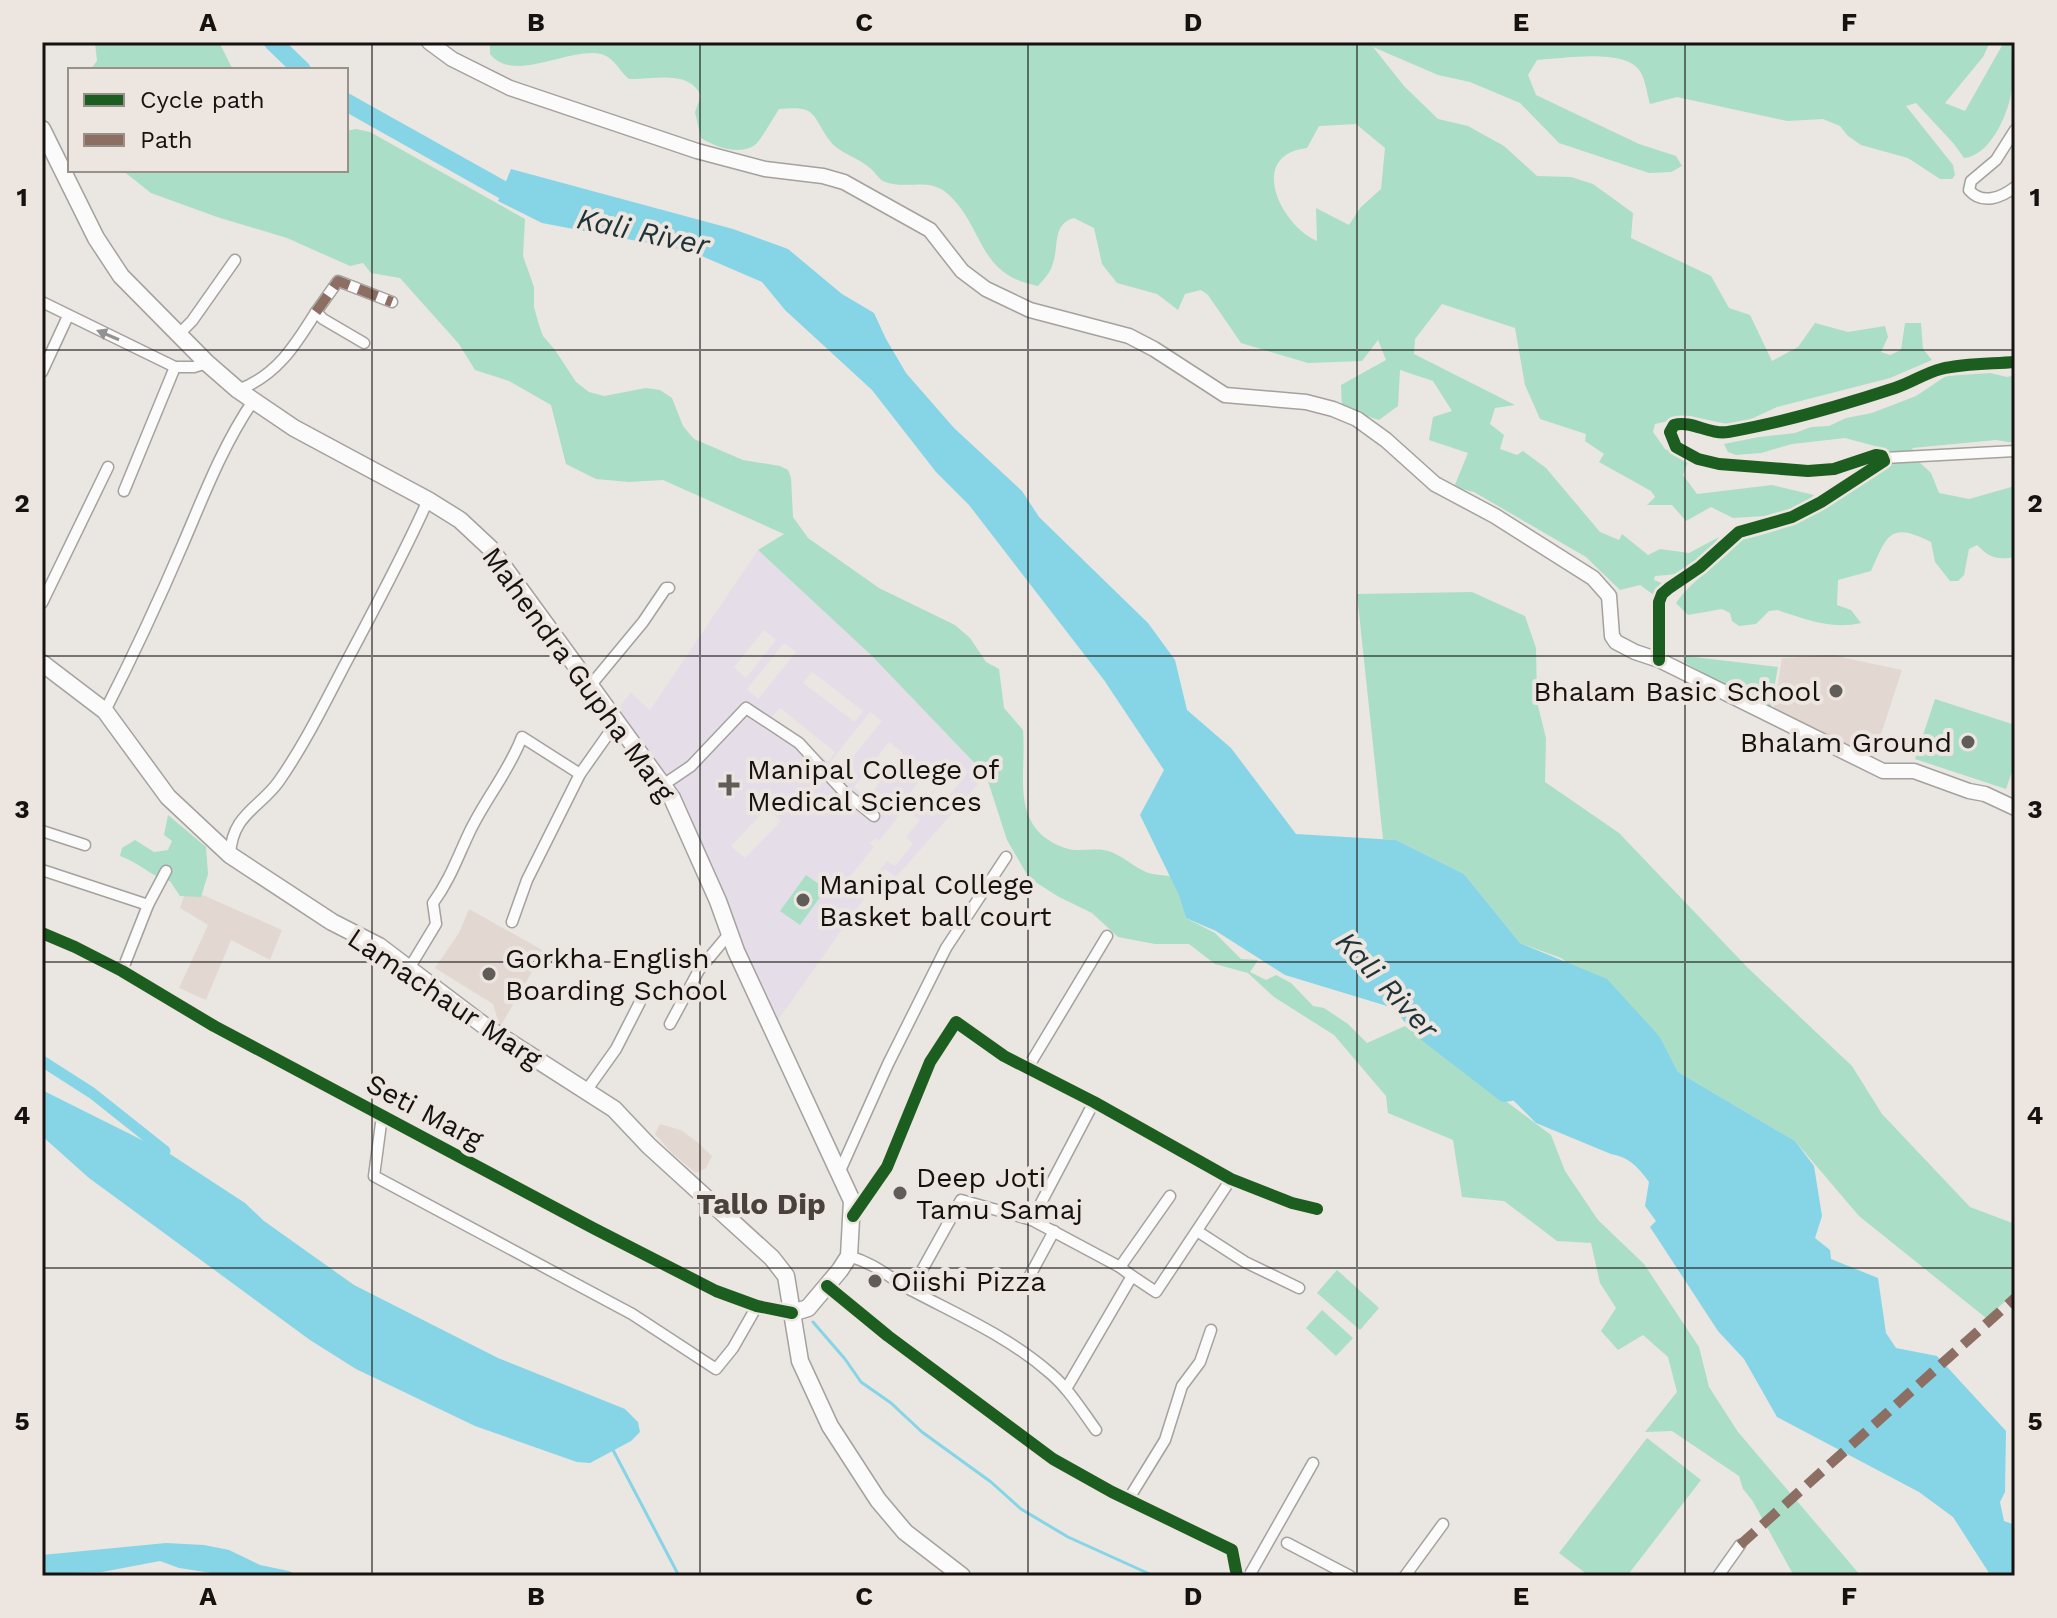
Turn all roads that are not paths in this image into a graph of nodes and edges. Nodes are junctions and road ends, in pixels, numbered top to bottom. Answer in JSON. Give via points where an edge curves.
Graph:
{"nodes":[{"id":1,"x":429,"y":42,"type":"edge"},
{"id":2,"x":42,"y":129,"type":"edge"},
{"id":3,"x":2015,"y":130,"type":"edge"},
{"id":4,"x":2015,"y":187,"type":"edge"},
{"id":5,"x":235,"y":260,"type":"dead end"},
{"id":6,"x":42,"y":302,"type":"edge"},
{"id":7,"x":392,"y":302,"type":"dead end"},
{"id":8,"x":316,"y":312,"type":"junction"},
{"id":9,"x":68,"y":316,"type":"junction"},
{"id":10,"x":179,"y":334,"type":"junction"},
{"id":11,"x":364,"y":343,"type":"dead end"},
{"id":12,"x":2015,"y":362,"type":"edge"},
{"id":13,"x":207,"y":363,"type":"junction"},
{"id":14,"x":175,"y":367,"type":"junction"},
{"id":15,"x":42,"y":372,"type":"edge"},
{"id":16,"x":238,"y":390,"type":"junction"},
{"id":17,"x":253,"y":401,"type":"junction"},
{"id":18,"x":2015,"y":451,"type":"edge"},
{"id":19,"x":1884,"y":458,"type":"junction"},
{"id":20,"x":108,"y":467,"type":"dead end"},
{"id":21,"x":124,"y":491,"type":"dead end"},
{"id":22,"x":428,"y":500,"type":"junction"},
{"id":23,"x":669,"y":588,"type":"dead end"},
{"id":24,"x":42,"y":603,"type":"edge"},
{"id":25,"x":1659,"y":660,"type":"junction"},
{"id":26,"x":42,"y":663,"type":"edge"},
{"id":27,"x":590,"y":686,"type":"junction"},
{"id":28,"x":105,"y":711,"type":"junction"},
{"id":29,"x":616,"y":723,"type":"junction"},
{"id":30,"x":580,"y":774,"type":"junction"},
{"id":31,"x":663,"y":785,"type":"junction"},
{"id":32,"x":2015,"y":808,"type":"edge"},
{"id":33,"x":874,"y":816,"type":"dead end"},
{"id":34,"x":42,"y":831,"type":"edge"},
{"id":35,"x":85,"y":845,"type":"dead end"},
{"id":36,"x":230,"y":855,"type":"junction"},
{"id":37,"x":1006,"y":857,"type":"dead end"},
{"id":38,"x":42,"y":870,"type":"edge"},
{"id":39,"x":166,"y":871,"type":"dead end"},
{"id":40,"x":148,"y":905,"type":"junction"},
{"id":41,"x":512,"y":922,"type":"dead end"},
{"id":42,"x":42,"y":933,"type":"edge"},
{"id":43,"x":729,"y":934,"type":"junction"},
{"id":44,"x":1107,"y":936,"type":"dead end"},
{"id":45,"x":410,"y":967,"type":"junction"},
{"id":46,"x":122,"y":971,"type":"junction"},
{"id":47,"x":640,"y":1002,"type":"dead end"},
{"id":48,"x":670,"y":1024,"type":"dead end"},
{"id":49,"x":1027,"y":1069,"type":"junction"},
{"id":50,"x":586,"y":1091,"type":"junction"},
{"id":51,"x":1094,"y":1102,"type":"junction"},
{"id":52,"x":382,"y":1116,"type":"junction"},
{"id":53,"x":839,"y":1173,"type":"junction"},
{"id":54,"x":1231,"y":1179,"type":"junction"},
{"id":55,"x":1170,"y":1196,"type":"dead end"},
{"id":56,"x":1317,"y":1209,"type":"dead end"},
{"id":57,"x":853,"y":1216,"type":"junction"},
{"id":58,"x":1032,"y":1220,"type":"junction"},
{"id":59,"x":1054,"y":1231,"type":"junction"},
{"id":60,"x":1197,"y":1231,"type":"junction"},
{"id":61,"x":849,"y":1256,"type":"junction"},
{"id":62,"x":1120,"y":1267,"type":"junction"},
{"id":63,"x":1132,"y":1276,"type":"junction"},
{"id":64,"x":1027,"y":1281,"type":"dead end"},
{"id":65,"x":827,"y":1286,"type":"junction"},
{"id":66,"x":1299,"y":1288,"type":"dead end"},
{"id":67,"x":911,"y":1290,"type":"junction"},
{"id":68,"x":757,"y":1306,"type":"junction"},
{"id":69,"x":792,"y":1313,"type":"junction"},
{"id":70,"x":1211,"y":1330,"type":"dead end"},
{"id":71,"x":1066,"y":1389,"type":"junction"},
{"id":72,"x":1096,"y":1430,"type":"dead end"},
{"id":73,"x":1313,"y":1463,"type":"dead end"},
{"id":74,"x":1128,"y":1500,"type":"junction"},
{"id":75,"x":1443,"y":1524,"type":"dead end"},
{"id":76,"x":1287,"y":1543,"type":"dead end"},
{"id":77,"x":1740,"y":1545,"type":"dead end"},
{"id":78,"x":962,"y":1576,"type":"edge"},
{"id":79,"x":1237,"y":1576,"type":"edge"},
{"id":80,"x":1249,"y":1576,"type":"edge"},
{"id":81,"x":1350,"y":1576,"type":"edge"},
{"id":82,"x":1405,"y":1576,"type":"edge"},
{"id":83,"x":1718,"y":1576,"type":"edge"}],
"edges":[{"from":1,"to":25,"type":"main road","via":[[510,88],[697,151],[844,182],[930,230],[962,271],[986,289],[1030,310],[1129,336],[1225,395],[1306,402],[1357,419],[1435,484],[1593,578],[1609,596],[1616,642]]},
{"from":2,"to":10,"type":"main road","name":"Mahendra Gupha Marg","via":[[96,238],[121,276]]},
{"from":3,"to":4,"type":"street","via":[[1996,160],[1969,187],[1973,195],[1987,199]]},
{"from":5,"to":10,"type":"street"},
{"from":6,"to":9,"type":"street"},
{"from":7,"to":8,"type":"street","via":[[338,281]]},
{"from":8,"to":11,"type":"street"},
{"from":8,"to":16,"type":"street","via":[[279,366]]},
{"from":14,"to":9,"type":"street","one_way":true},
{"from":9,"to":15,"type":"street"},
{"from":10,"to":13,"type":"main road","name":"Mahendra Gupha Marg"},
{"from":12,"to":19,"type":"street","via":[[1939,370],[1815,413],[1729,432],[1713,434],[1679,424],[1670,432],[1683,453],[1719,464],[1822,471],[1876,455]]},
{"from":13,"to":14,"type":"street"},
{"from":13,"to":16,"type":"main road","name":"Mahendra Gupha Marg"},
{"from":14,"to":21,"type":"street"},
{"from":16,"to":17,"type":"main road","name":"Mahendra Gupha Marg"},
{"from":17,"to":22,"type":"main road","name":"Mahendra Gupha Marg"},
{"from":17,"to":28,"type":"street","via":[[235,426]]},
{"from":18,"to":19,"type":"street"},
{"from":19,"to":25,"type":"street","via":[[1881,465],[1792,517],[1739,532],[1662,594]]},
{"from":20,"to":24,"type":"street"},
{"from":22,"to":27,"type":"main road","name":"Mahendra Gupha Marg","via":[[490,548]]},
{"from":22,"to":36,"type":"street","via":[[401,562],[303,743],[278,782],[248,810],[231,840]]},
{"from":23,"to":27,"type":"street"},
{"from":25,"to":32,"type":"main road","via":[[1883,771],[1914,771]]},
{"from":26,"to":28,"type":"main road","name":"Lamachaur Marg"},
{"from":27,"to":29,"type":"main road","name":"Mahendra Gupha Marg"},
{"from":28,"to":36,"type":"main road","name":"Lamachaur Marg","via":[[168,797]]},
{"from":29,"to":30,"type":"street"},
{"from":29,"to":31,"type":"main road","name":"Mahendra Gupha Marg"},
{"from":30,"to":41,"type":"street"},
{"from":30,"to":45,"type":"street","via":[[522,737],[433,903],[436,924]]},
{"from":31,"to":33,"type":"street","via":[[691,766],[746,708],[799,743]]},
{"from":31,"to":43,"type":"main road","name":"Mahendra Gupha Marg"},
{"from":34,"to":35,"type":"street"},
{"from":36,"to":45,"type":"main road","name":"Lamachaur Marg"},
{"from":37,"to":53,"type":"street","via":[[946,948]]},
{"from":38,"to":40,"type":"street"},
{"from":39,"to":40,"type":"street"},
{"from":40,"to":46,"type":"street"},
{"from":42,"to":46,"type":"street","name":"Seti Marg"},
{"from":43,"to":48,"type":"street","via":[[699,970]]},
{"from":43,"to":53,"type":"main road","name":"Mahendra Gupha Marg"},
{"from":44,"to":49,"type":"street"},
{"from":45,"to":50,"type":"main road","name":"Lamachaur Marg","via":[[486,1027]]},
{"from":46,"to":52,"type":"street","name":"Seti Marg"},
{"from":47,"to":50,"type":"street"},
{"from":49,"to":51,"type":"street"},
{"from":49,"to":57,"type":"street","via":[[956,1022],[930,1062],[887,1167]]},
{"from":50,"to":69,"type":"main road","name":"Lamachaur Marg","via":[[614,1109],[772,1258],[786,1276]]},
{"from":51,"to":54,"type":"street"},
{"from":51,"to":58,"type":"street"},
{"from":52,"to":68,"type":"street","name":"Seti Marg","via":[[702,1284]]},
{"from":52,"to":68,"type":"street","via":[[374,1176],[632,1314],[716,1369]]},
{"from":53,"to":57,"type":"main road","name":"Mahendra Gupha Marg"},
{"from":54,"to":56,"type":"street"},
{"from":54,"to":60,"type":"street"},
{"from":55,"to":62,"type":"street"},
{"from":57,"to":61,"type":"main road","name":"Mahendra Gupha Marg"},
{"from":58,"to":59,"type":"street"},
{"from":58,"to":67,"type":"street","via":[[961,1200]]},
{"from":59,"to":62,"type":"street"},
{"from":59,"to":64,"type":"street"},
{"from":60,"to":63,"type":"street","via":[[1156,1292]]},
{"from":60,"to":66,"type":"street"},
{"from":61,"to":65,"type":"main road"},
{"from":61,"to":67,"type":"street","via":[[871,1262]]},
{"from":62,"to":63,"type":"street"},
{"from":63,"to":71,"type":"street"},
{"from":65,"to":69,"type":"main road","via":[[808,1308]]},
{"from":65,"to":74,"type":"street","via":[[1053,1459]]},
{"from":67,"to":71,"type":"street","via":[[1012,1344]]},
{"from":68,"to":69,"type":"street","name":"Seti Marg"},
{"from":69,"to":78,"type":"main road","name":"Lamachaur Marg","via":[[800,1361],[830,1426],[905,1532]]},
{"from":70,"to":74,"type":"street","via":[[1200,1362],[1182,1386],[1165,1440]]},
{"from":71,"to":72,"type":"street"},
{"from":73,"to":80,"type":"street"},
{"from":74,"to":79,"type":"street","via":[[1232,1550]]},
{"from":75,"to":82,"type":"street"},
{"from":76,"to":81,"type":"street"},
{"from":77,"to":83,"type":"street"}]}
